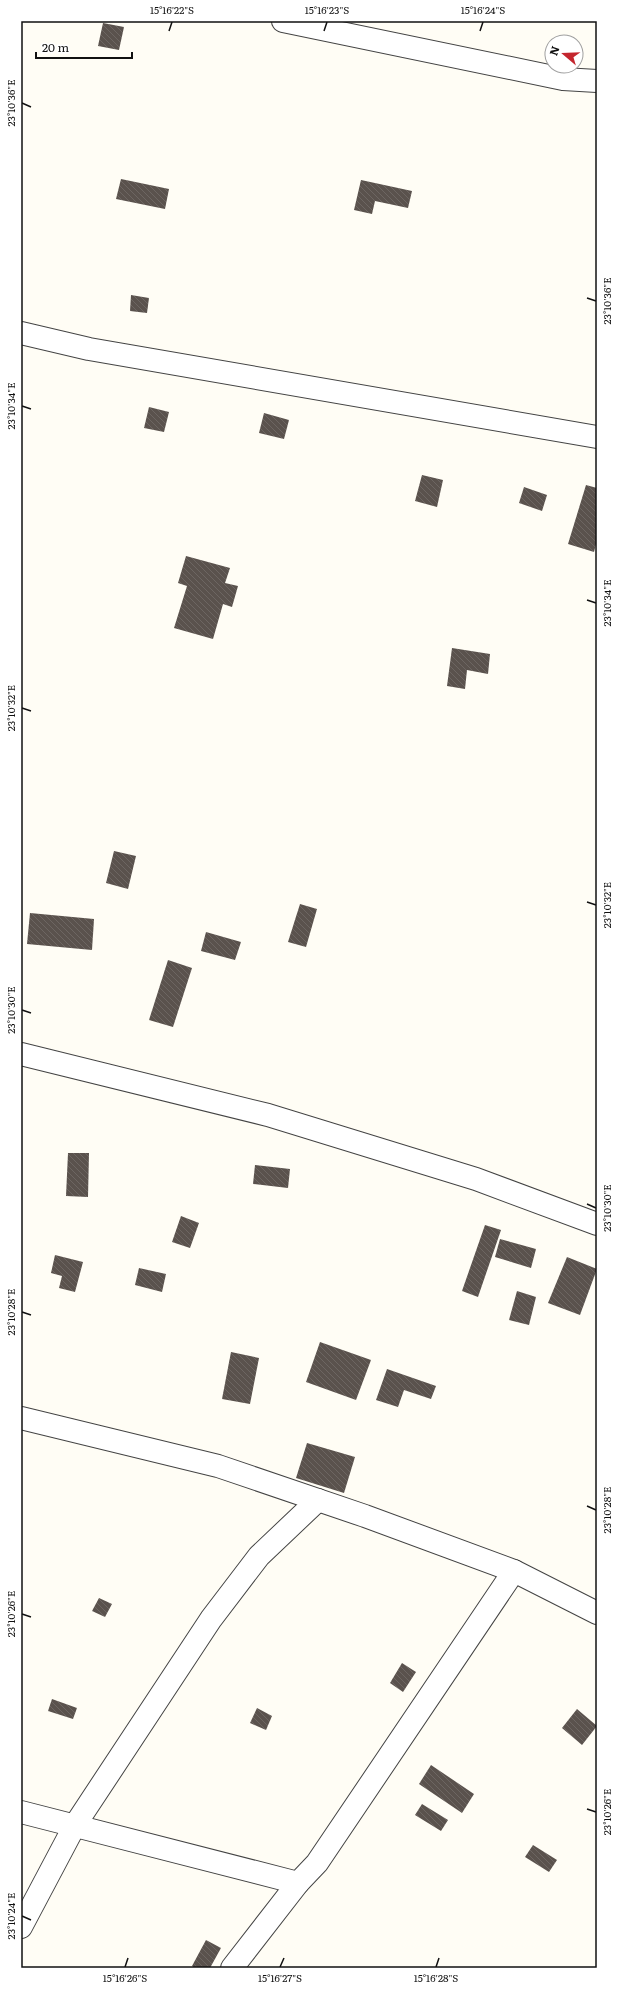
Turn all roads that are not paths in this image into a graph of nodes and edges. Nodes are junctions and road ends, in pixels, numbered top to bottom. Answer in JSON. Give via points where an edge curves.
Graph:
{"nodes":[{"id":1,"x":283,"y":21,"type":"edge"},
{"id":2,"x":597,"y":81,"type":"edge"},
{"id":3,"x":21,"y":333,"type":"edge"},
{"id":4,"x":597,"y":437,"type":"edge"},
{"id":5,"x":21,"y":1054,"type":"edge"},
{"id":6,"x":597,"y":1224,"type":"edge"},
{"id":7,"x":21,"y":1418,"type":"edge"},
{"id":8,"x":318,"y":1500,"type":"junction"},
{"id":9,"x":514,"y":1571,"type":"junction"},
{"id":10,"x":597,"y":1612,"type":"edge"},
{"id":11,"x":21,"y":1812,"type":"edge"},
{"id":12,"x":75,"y":1826,"type":"junction"},
{"id":13,"x":298,"y":1883,"type":"junction"},
{"id":14,"x":21,"y":1927,"type":"edge"},
{"id":15,"x":232,"y":1968,"type":"edge"}],
"edges":[{"from":1,"to":2,"type":"street","via":[[562,79]]},
{"from":3,"to":4,"type":"street","via":[[89,349]]},
{"from":5,"to":6,"type":"street","via":[[268,1115],[476,1179]]},
{"from":7,"to":8,"type":"street","via":[[218,1466]]},
{"from":8,"to":9,"type":"street"},
{"from":8,"to":12,"type":"street","via":[[259,1556],[216,1613]]},
{"from":9,"to":10,"type":"street"},
{"from":9,"to":13,"type":"street","via":[[317,1863]]},
{"from":11,"to":12,"type":"street"},
{"from":12,"to":13,"type":"street"},
{"from":12,"to":14,"type":"street"},
{"from":13,"to":15,"type":"street"}]}
